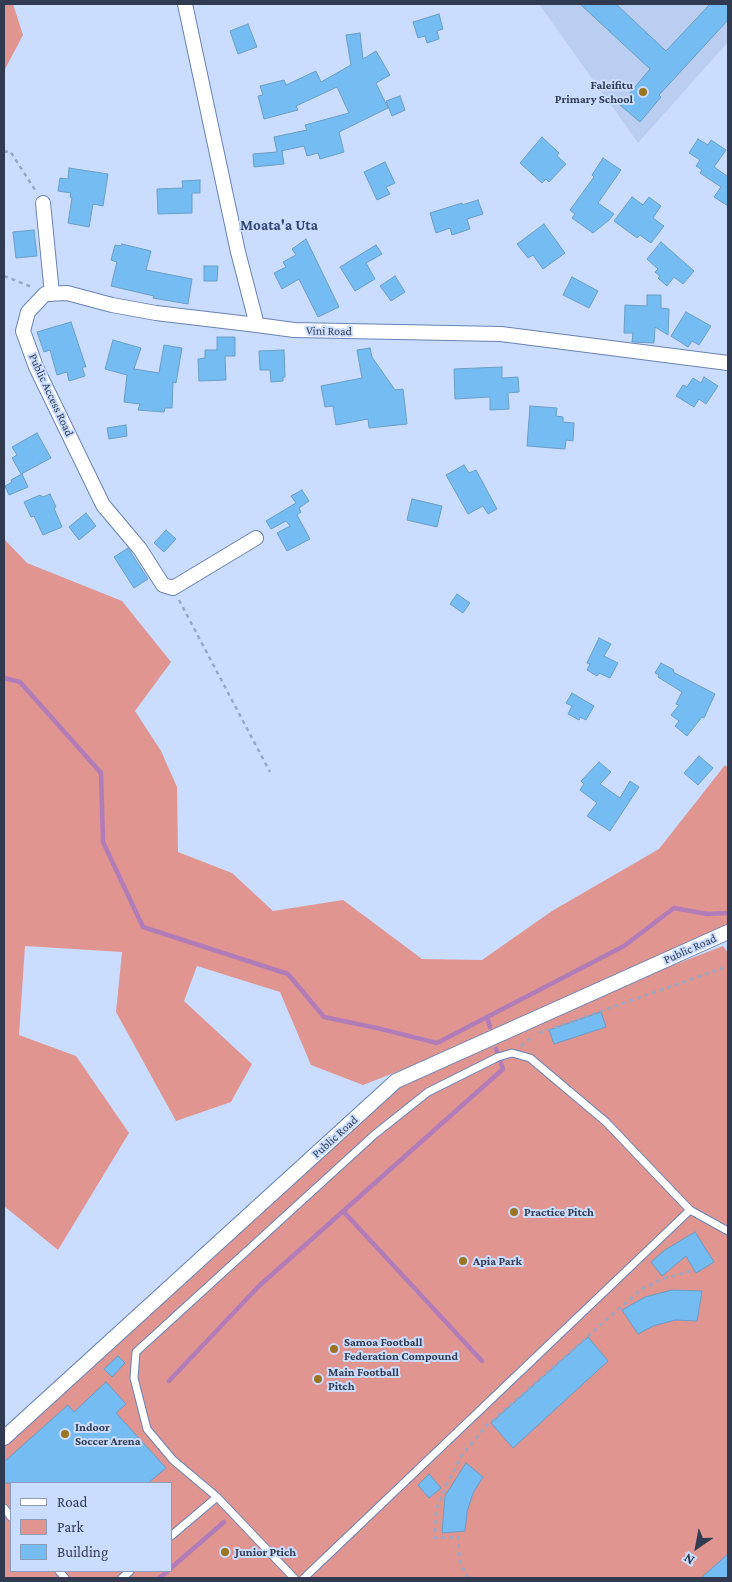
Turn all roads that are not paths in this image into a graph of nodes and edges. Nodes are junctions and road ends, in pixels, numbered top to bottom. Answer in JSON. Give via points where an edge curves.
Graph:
{"nodes":[{"id":1,"x":185,"y":4,"type":"edge"},
{"id":2,"x":43,"y":203,"type":"road end"},
{"id":3,"x":48,"y":294,"type":"junction"},
{"id":4,"x":257,"y":325,"type":"junction"},
{"id":5,"x":728,"y":363,"type":"edge"},
{"id":6,"x":256,"y":538,"type":"dead end"},
{"id":7,"x":728,"y":932,"type":"edge"},
{"id":8,"x":690,"y":1210,"type":"junction"},
{"id":9,"x":728,"y":1230,"type":"edge"},
{"id":10,"x":4,"y":1438,"type":"edge"},
{"id":11,"x":217,"y":1497,"type":"junction"},
{"id":12,"x":172,"y":1535,"type":"edge"},
{"id":13,"x":294,"y":1578,"type":"edge"},
{"id":14,"x":304,"y":1578,"type":"edge"}],
"edges":[{"from":1,"to":4,"type":"street","via":[[238,252]]},
{"from":2,"to":3,"type":"street"},
{"from":3,"to":4,"type":"street","via":[[67,293],[156,313]]},
{"from":3,"to":6,"type":"street","name":"Public Access Road","via":[[28,312],[23,331],[36,368],[103,505],[140,549],[163,584],[173,588]]},
{"from":4,"to":5,"type":"street","name":"Vini Road","via":[[294,330],[501,334]]},
{"from":7,"to":10,"type":"street","name":"Public Road","via":[[396,1081]]},
{"from":8,"to":9,"type":"lane"},
{"from":8,"to":11,"type":"lane","via":[[606,1122],[530,1058],[505,1055],[428,1092],[374,1135],[136,1352],[134,1378],[147,1429],[173,1460]]},
{"from":8,"to":14,"type":"lane"},
{"from":11,"to":12,"type":"lane"},
{"from":11,"to":13,"type":"lane"}]}
